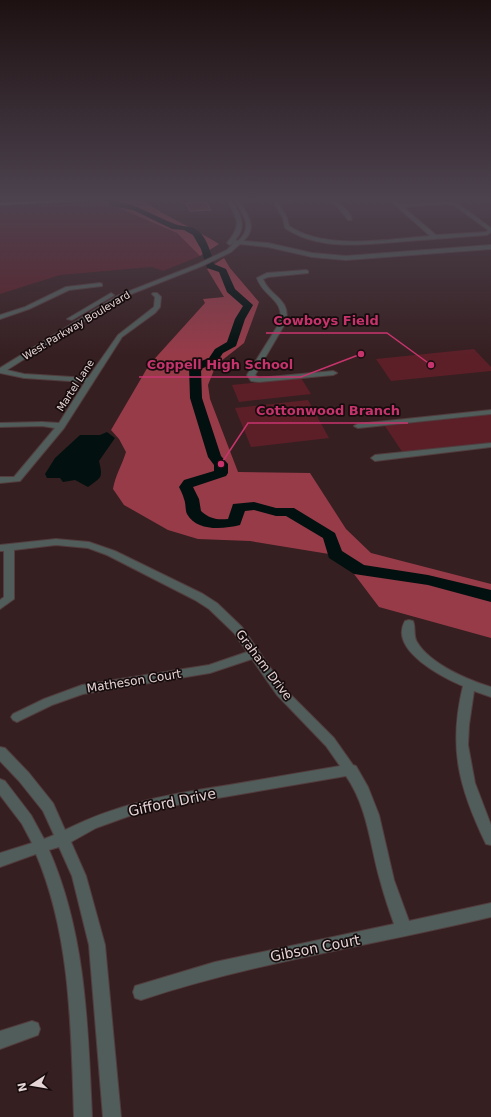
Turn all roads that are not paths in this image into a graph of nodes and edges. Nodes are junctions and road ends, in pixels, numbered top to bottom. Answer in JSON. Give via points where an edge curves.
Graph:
{"nodes":[{"id":1,"x":221,"y":252,"type":"edge"},
{"id":2,"x":301,"y":252,"type":"edge"},
{"id":3,"x":423,"y":252,"type":"edge"},
{"id":4,"x":199,"y":263,"type":"junction"},
{"id":5,"x":306,"y":272,"type":"dead end"},
{"id":6,"x":100,"y":285,"type":"dead end"},
{"id":7,"x":154,"y":294,"type":"dead end"},
{"id":8,"x":0,"y":317,"type":"edge"},
{"id":9,"x":9,"y":366,"type":"junction"},
{"id":10,"x":0,"y":368,"type":"edge"},
{"id":11,"x":333,"y":373,"type":"dead end"},
{"id":12,"x":35,"y":376,"type":"junction"},
{"id":13,"x":90,"y":380,"type":"junction"},
{"id":14,"x":491,"y":412,"type":"edge"},
{"id":15,"x":0,"y":425,"type":"edge"},
{"id":16,"x":61,"y":426,"type":"junction"},
{"id":17,"x":358,"y":426,"type":"dead end"},
{"id":18,"x":491,"y":445,"type":"edge"},
{"id":19,"x":375,"y":458,"type":"dead end"},
{"id":20,"x":0,"y":480,"type":"edge"},
{"id":21,"x":4,"y":548,"type":"edge"},
{"id":22,"x":0,"y":605,"type":"edge"},
{"id":23,"x":409,"y":624,"type":"dead end"},
{"id":24,"x":255,"y":654,"type":"junction"},
{"id":25,"x":470,"y":684,"type":"junction"},
{"id":26,"x":491,"y":692,"type":"edge"},
{"id":27,"x":17,"y":718,"type":"dead end"},
{"id":28,"x":0,"y":752,"type":"edge"},
{"id":29,"x":351,"y":770,"type":"junction"},
{"id":30,"x":0,"y":785,"type":"edge"},
{"id":31,"x":62,"y":839,"type":"junction"},
{"id":32,"x":491,"y":839,"type":"edge"},
{"id":33,"x":40,"y":847,"type":"junction"},
{"id":34,"x":0,"y":860,"type":"edge"},
{"id":35,"x":491,"y":910,"type":"edge"},
{"id":36,"x":404,"y":930,"type":"junction"},
{"id":37,"x":141,"y":992,"type":"dead end"},
{"id":38,"x":32,"y":1029,"type":"dead end"},
{"id":39,"x":0,"y":1040,"type":"edge"},
{"id":40,"x":83,"y":1117,"type":"edge"},
{"id":41,"x":112,"y":1117,"type":"edge"}],
"edges":[{"from":1,"to":4,"type":"street","name":"West Parkway Boulevard"},
{"from":2,"to":3,"type":"street","via":[[346,258]]},
{"from":4,"to":9,"type":"street","name":"West Parkway Boulevard","via":[[120,297]]},
{"from":4,"to":10,"type":"street","name":"West Parkway Boulevard","via":[[118,291],[99,301]]},
{"from":5,"to":11,"type":"street","via":[[267,275],[260,278],[261,283],[280,302],[284,316],[251,376],[259,380]]},
{"from":6,"to":8,"type":"street","via":[[68,288],[27,308]]},
{"from":7,"to":13,"type":"street","name":"Martel Lane","via":[[158,297],[157,307],[120,336]]},
{"from":9,"to":10,"type":"street","name":"West Parkway Boulevard"},
{"from":9,"to":12,"type":"street","via":[[30,371]]},
{"from":10,"to":12,"type":"street","via":[[24,376]]},
{"from":12,"to":13,"type":"street"},
{"from":13,"to":16,"type":"street","name":"Martel Lane"},
{"from":14,"to":17,"type":"street"},
{"from":15,"to":16,"type":"street"},
{"from":16,"to":20,"type":"street","name":"Martel Lane","via":[[17,479]]},
{"from":18,"to":19,"type":"street"},
{"from":21,"to":22,"type":"street","via":[[9,599]]},
{"from":21,"to":24,"type":"street","name":"Graham Drive","via":[[76,542],[111,553],[213,606],[238,630]]},
{"from":23,"to":25,"type":"street","via":[[410,642],[417,652]]},
{"from":24,"to":27,"type":"street","name":"Matheson Court","via":[[210,669],[82,690],[48,702]]},
{"from":24,"to":29,"type":"street","name":"Graham Drive","via":[[281,692],[330,742]]},
{"from":25,"to":26,"type":"street"},
{"from":25,"to":32,"type":"street","via":[[461,723],[464,765],[476,808]]},
{"from":28,"to":31,"type":"street","via":[[48,807]]},
{"from":29,"to":31,"type":"street","name":"Gifford Drive","via":[[132,809],[91,824]]},
{"from":29,"to":36,"type":"street","name":"Graham Drive","via":[[372,815],[387,880]]},
{"from":30,"to":33,"type":"street","via":[[33,831]]},
{"from":31,"to":33,"type":"street","name":"Gifford Drive"},
{"from":31,"to":41,"type":"street","via":[[79,876],[97,945]]},
{"from":33,"to":34,"type":"street","name":"Gifford Drive"},
{"from":33,"to":40,"type":"street","via":[[64,916],[74,962]]},
{"from":35,"to":36,"type":"street","name":"Gibson Court"},
{"from":36,"to":37,"type":"street","name":"Gibson Court","via":[[239,963],[184,977]]},
{"from":38,"to":39,"type":"street"}]}
